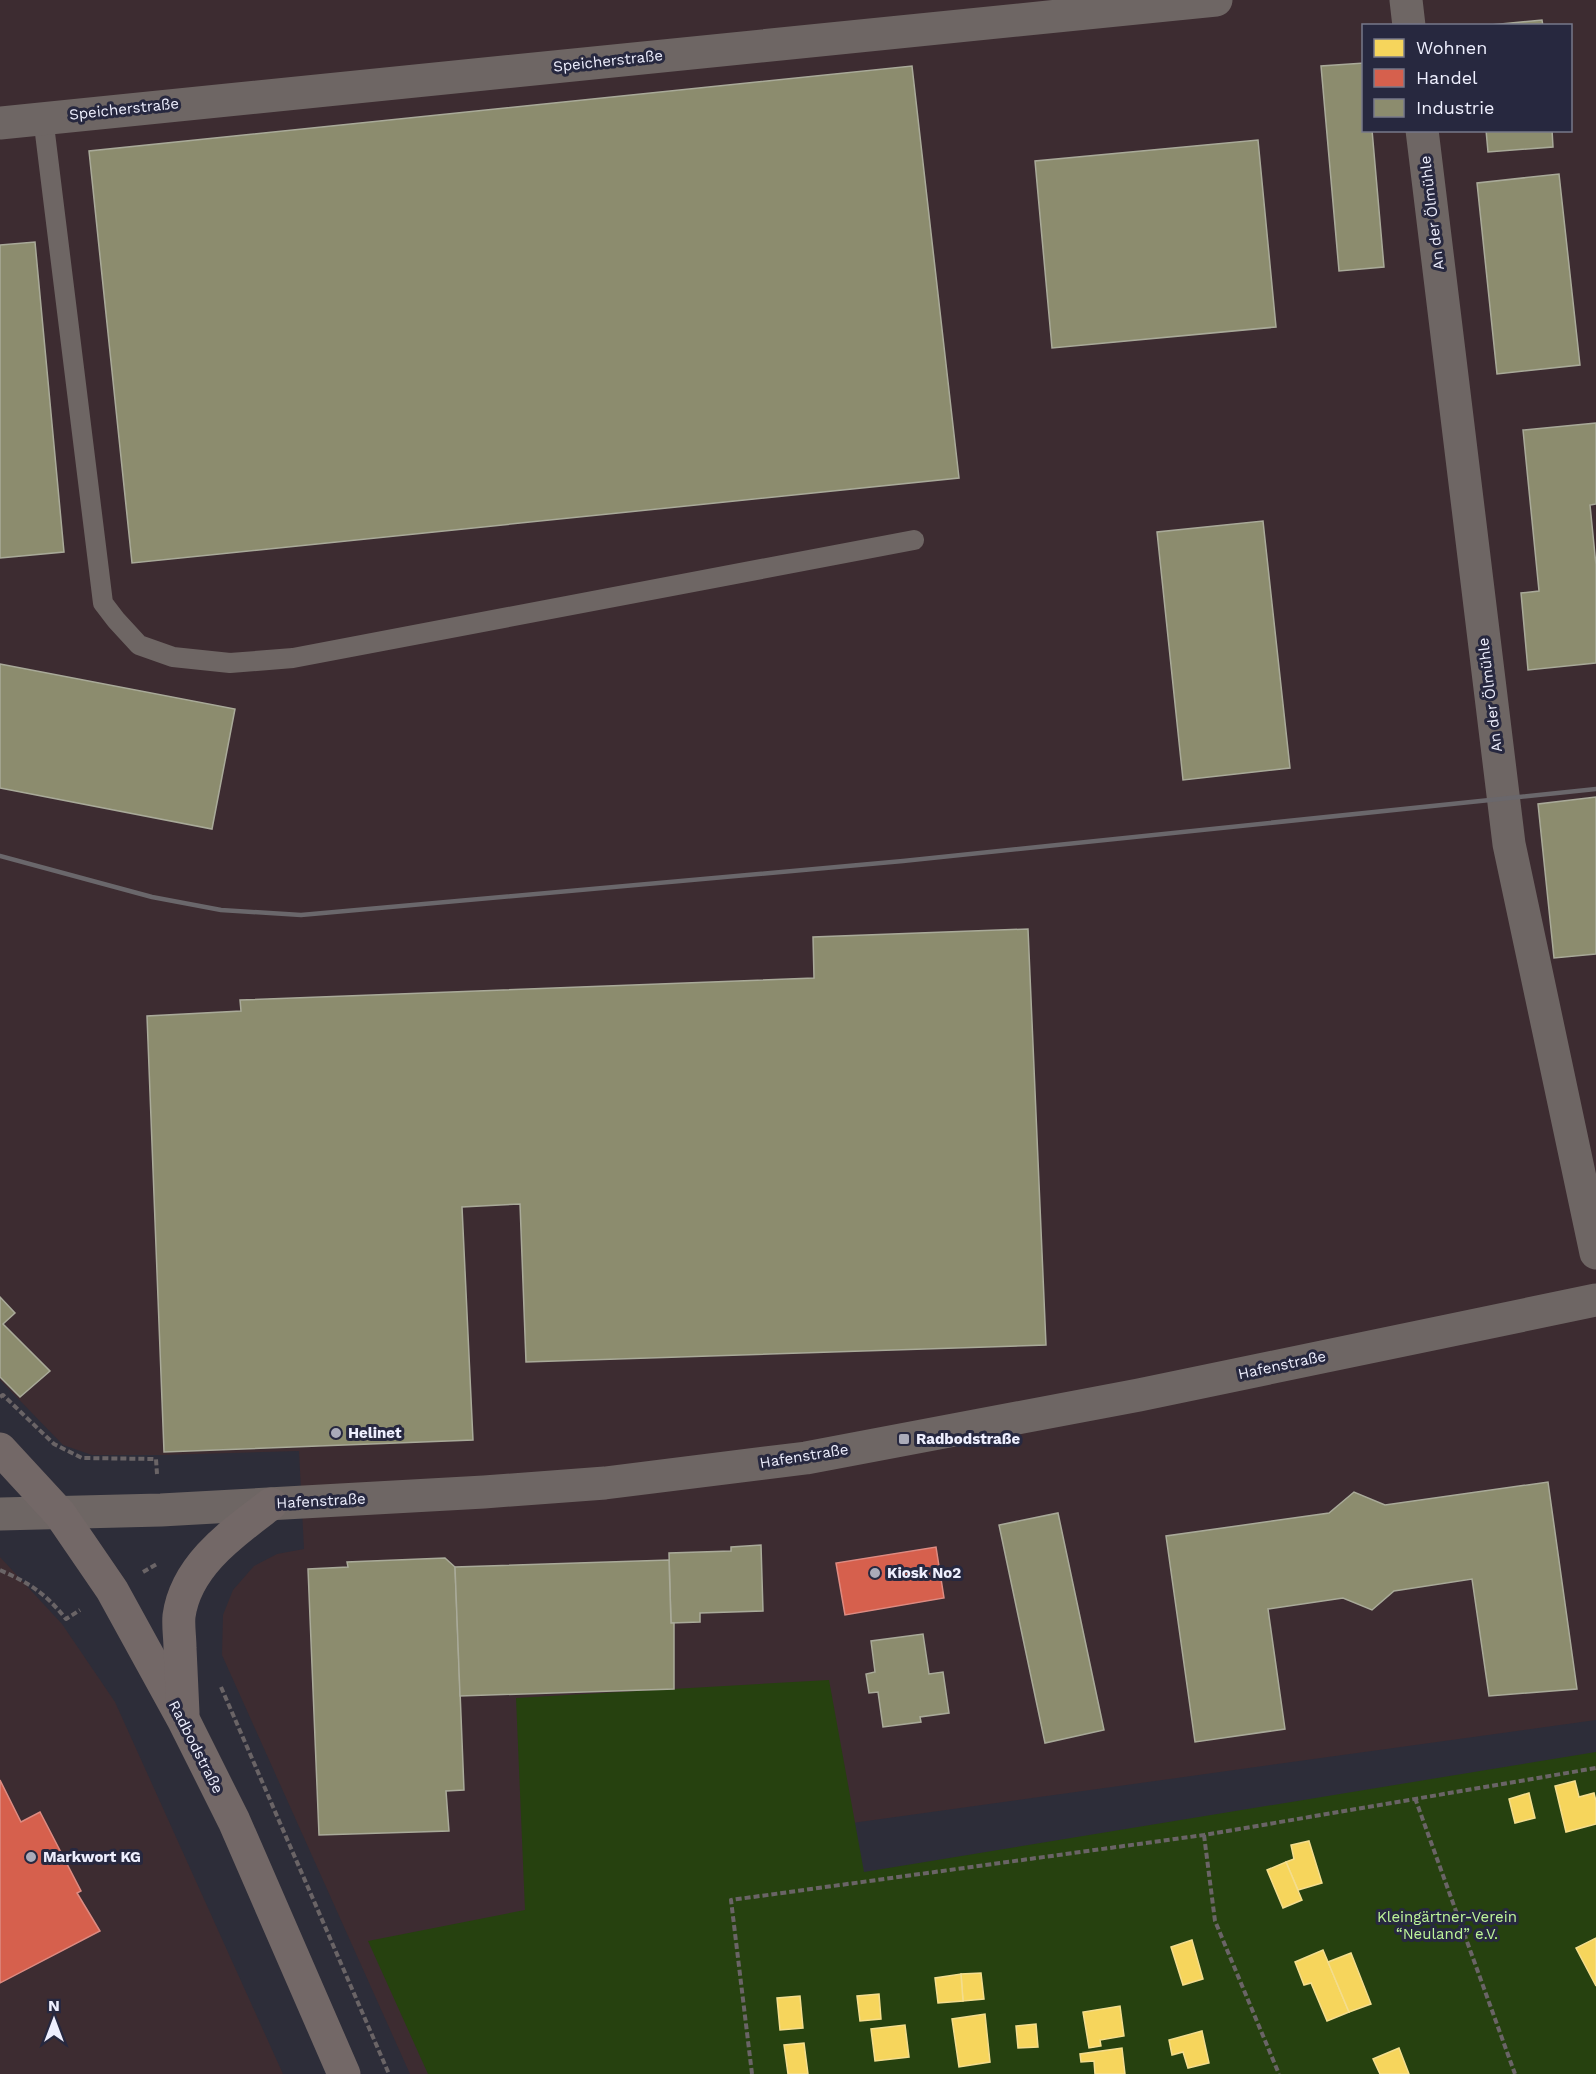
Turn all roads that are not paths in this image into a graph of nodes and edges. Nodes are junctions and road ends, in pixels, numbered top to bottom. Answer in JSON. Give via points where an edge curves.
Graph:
{"nodes":[{"id":1,"x":1216,"y":0,"type":"edge"},
{"id":2,"x":1406,"y":0,"type":"edge"},
{"id":3,"x":1409,"y":24,"type":"edge"},
{"id":4,"x":43,"y":117,"type":"junction"},
{"id":5,"x":0,"y":123,"type":"edge"},
{"id":6,"x":1422,"y":132,"type":"edge"},
{"id":7,"x":914,"y":540,"type":"dead end"},
{"id":8,"x":1596,"y":1253,"type":"edge"},
{"id":9,"x":1596,"y":1300,"type":"edge"},
{"id":10,"x":0,"y":1449,"type":"edge"},
{"id":11,"x":271,"y":1504,"type":"junction"},
{"id":12,"x":0,"y":1514,"type":"edge"},
{"id":13,"x":60,"y":1514,"type":"junction"},
{"id":14,"x":184,"y":1721,"type":"junction"},
{"id":15,"x":344,"y":2074,"type":"edge"}],
"edges":[{"from":1,"to":4,"type":"street","name":"Speicherstraße"},
{"from":2,"to":3,"type":"street"},
{"from":4,"to":5,"type":"street","name":"Speicherstraße"},
{"from":4,"to":7,"type":"lane","via":[[103,603],[139,645],[173,657],[230,663],[293,658]]},
{"from":6,"to":8,"type":"street","name":"An der Ölmühle","via":[[1509,844]]},
{"from":9,"to":11,"type":"street","name":"Hafenstraße","via":[[1139,1395],[806,1458],[605,1483]]},
{"from":10,"to":13,"type":"main road","name":"Radbodstraße"},
{"from":11,"to":13,"type":"street","name":"Hafenstraße"},
{"from":11,"to":14,"type":"main road","via":[[223,1541],[205,1561],[183,1599],[179,1617]]},
{"from":12,"to":13,"type":"street","name":"Hafenstraße"},
{"from":13,"to":14,"type":"main road","name":"Radbodstraße","via":[[112,1590]]},
{"from":14,"to":15,"type":"main road","name":"Radbodstraße","via":[[234,1821]]}]}
